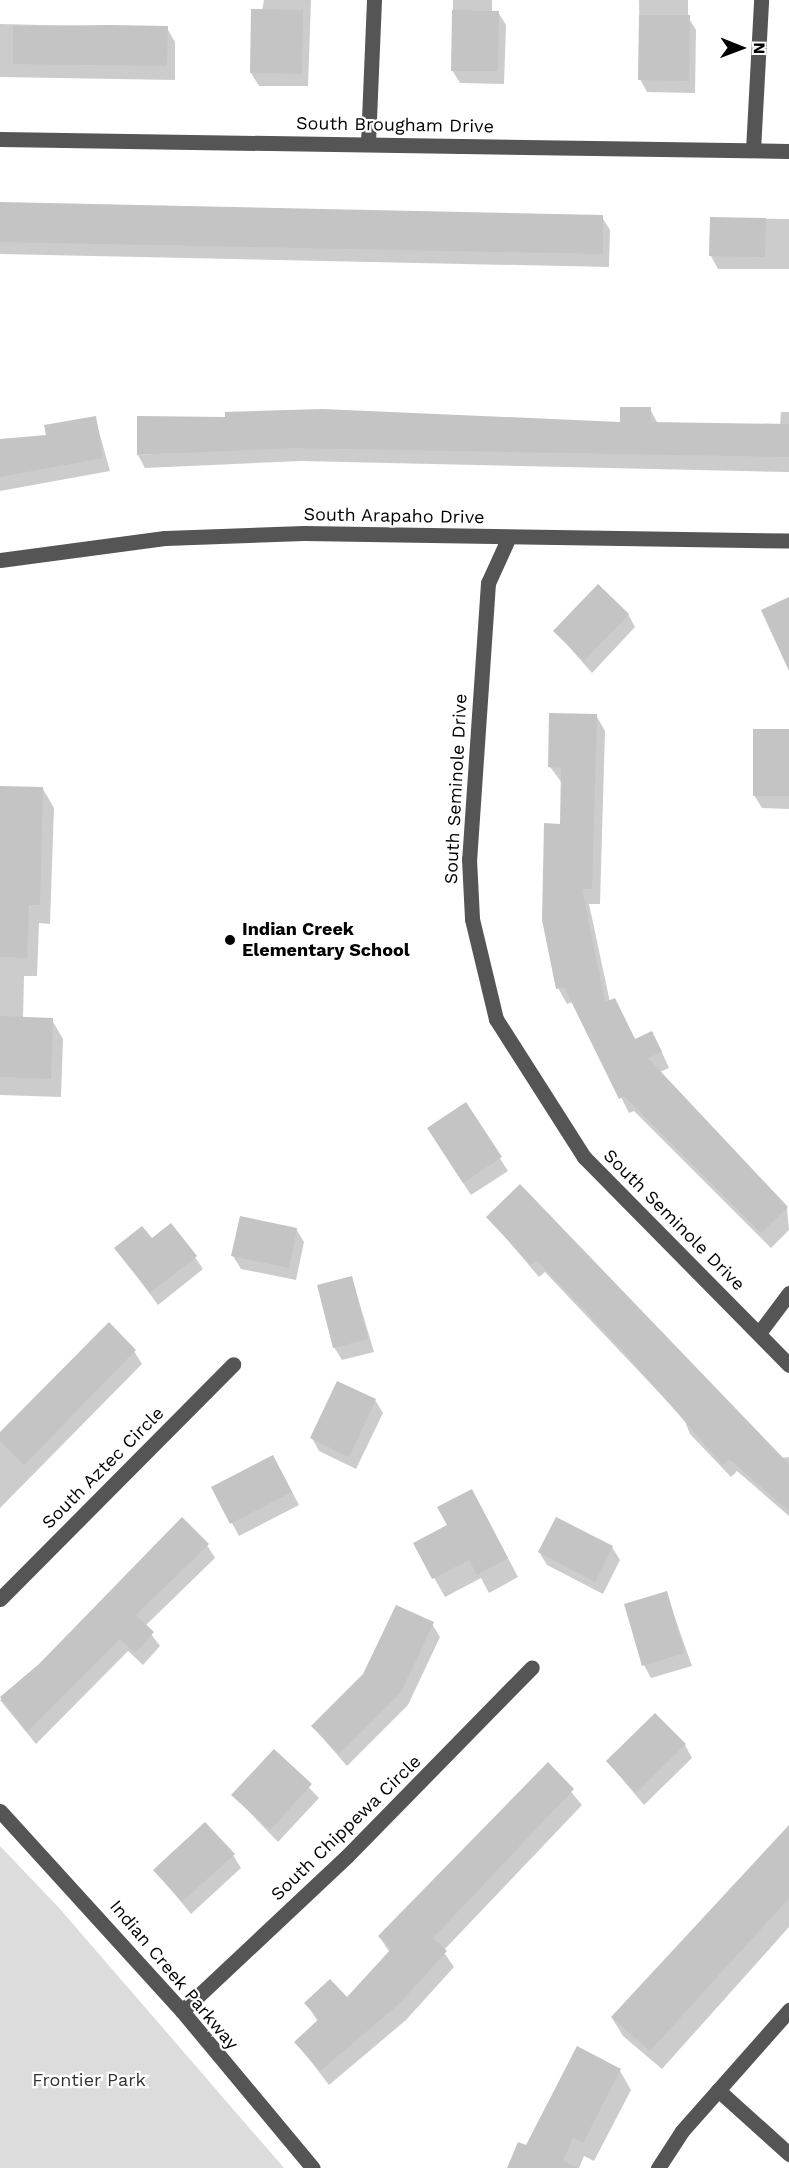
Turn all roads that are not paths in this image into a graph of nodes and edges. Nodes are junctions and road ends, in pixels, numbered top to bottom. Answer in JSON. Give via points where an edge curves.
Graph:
{"nodes":[{"id":1,"x":374,"y":0,"type":"edge"},
{"id":2,"x":761,"y":0,"type":"edge"},
{"id":3,"x":0,"y":139,"type":"edge"},
{"id":4,"x":368,"y":143,"type":"junction"},
{"id":5,"x":753,"y":150,"type":"junction"},
{"id":6,"x":789,"y":151,"type":"edge"},
{"id":7,"x":508,"y":539,"type":"junction"},
{"id":8,"x":789,"y":541,"type":"edge"},
{"id":9,"x":0,"y":560,"type":"edge"},
{"id":10,"x":789,"y":1293,"type":"edge"},
{"id":11,"x":759,"y":1333,"type":"junction"},
{"id":12,"x":233,"y":1364,"type":"dead end"},
{"id":13,"x":789,"y":1365,"type":"edge"},
{"id":14,"x":0,"y":1599,"type":"edge"},
{"id":15,"x":532,"y":1667,"type":"dead end"},
{"id":16,"x":0,"y":1811,"type":"edge"},
{"id":17,"x":789,"y":2010,"type":"edge"},
{"id":18,"x":182,"y":2011,"type":"junction"},
{"id":19,"x":718,"y":2090,"type":"junction"},
{"id":20,"x":789,"y":2154,"type":"edge"},
{"id":21,"x":313,"y":2168,"type":"edge"},
{"id":22,"x":658,"y":2168,"type":"edge"}],
"edges":[{"from":1,"to":4,"type":"street"},
{"from":2,"to":5,"type":"street"},
{"from":3,"to":4,"type":"street","name":"South Brougham Drive"},
{"from":4,"to":5,"type":"street","name":"South Brougham Drive"},
{"from":5,"to":6,"type":"street","name":"South Brougham Drive"},
{"from":7,"to":8,"type":"street","name":"South Arapaho Drive"},
{"from":7,"to":9,"type":"street","name":"South Arapaho Drive","via":[[350,533],[165,538]]},
{"from":7,"to":11,"type":"street","name":"South Seminole Drive","via":[[488,583],[468,859],[484,982],[496,1019],[549,1110],[584,1157]]},
{"from":10,"to":11,"type":"street"},
{"from":11,"to":13,"type":"street","name":"South Seminole Drive"},
{"from":12,"to":14,"type":"street","name":"South Aztec Circle"},
{"from":15,"to":18,"type":"street","name":"South Chippewa Circle","via":[[347,1856]]},
{"from":16,"to":18,"type":"street","name":"Indian Creek Parkway"},
{"from":17,"to":19,"type":"street"},
{"from":18,"to":21,"type":"street","name":"Indian Creek Parkway"},
{"from":19,"to":20,"type":"street"},
{"from":19,"to":22,"type":"street"}]}
